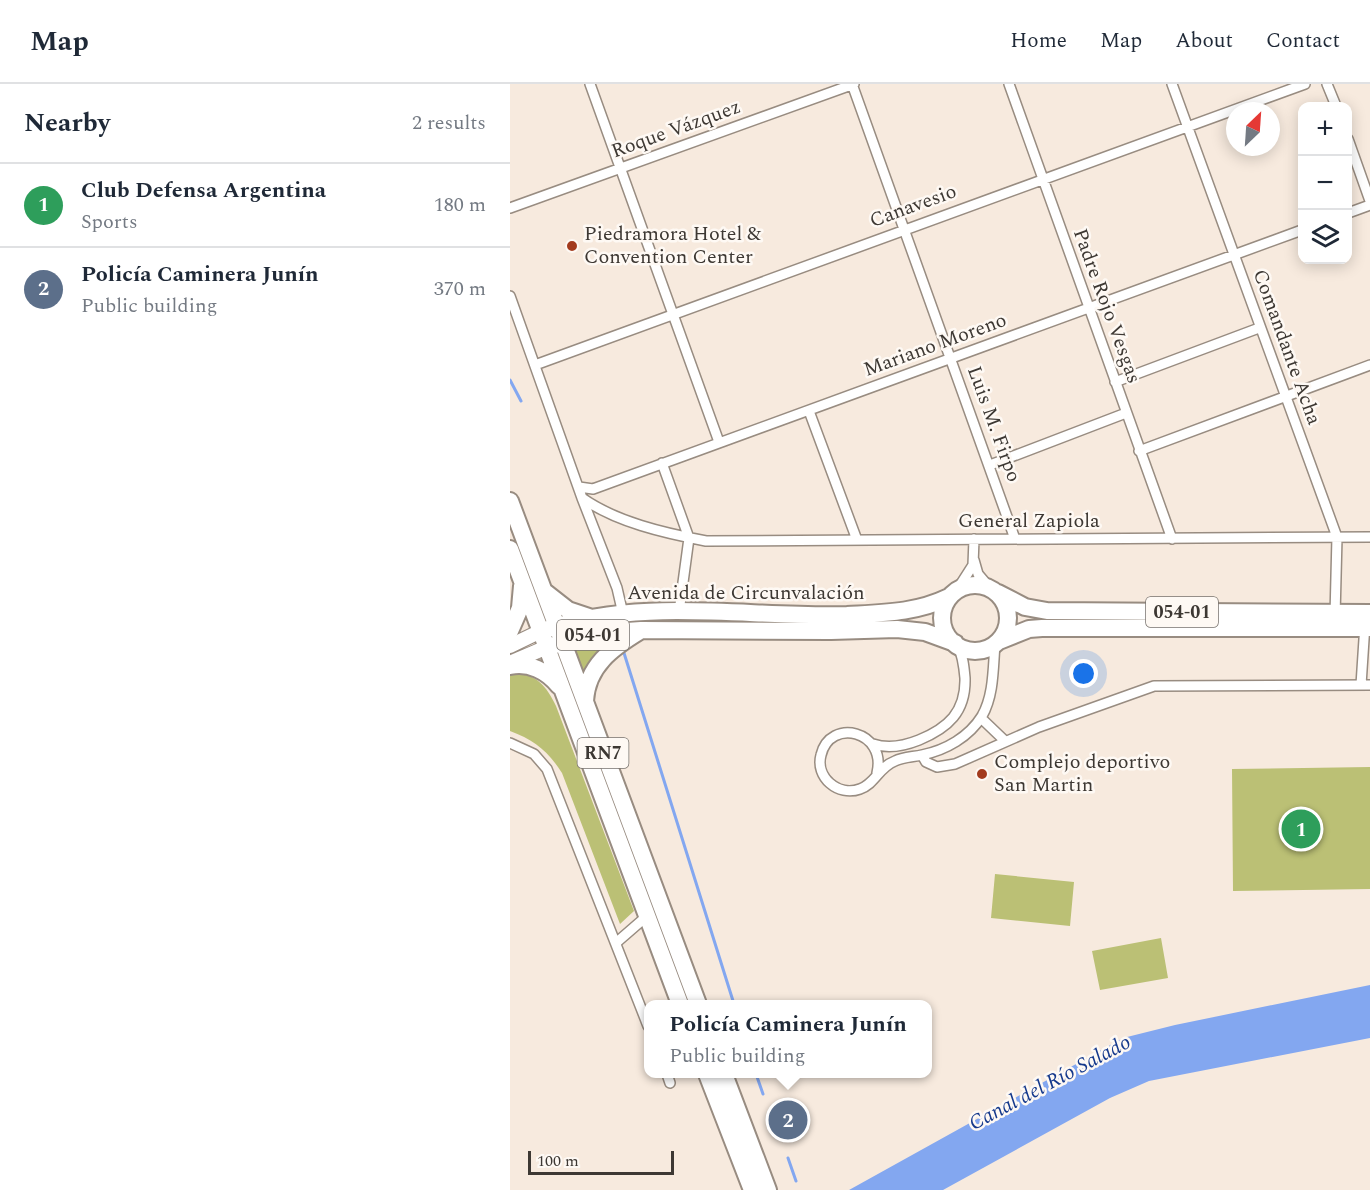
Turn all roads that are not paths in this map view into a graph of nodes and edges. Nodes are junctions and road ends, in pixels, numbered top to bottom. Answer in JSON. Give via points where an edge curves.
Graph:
{"nodes":[{"id":1,"x":590,"y":84,"type":"edge"},
{"id":2,"x":853,"y":84,"type":"edge"},
{"id":3,"x":1009,"y":84,"type":"edge"},
{"id":4,"x":1172,"y":84,"type":"edge"},
{"id":5,"x":1305,"y":84,"type":"edge"},
{"id":6,"x":1328,"y":84,"type":"edge"},
{"id":7,"x":1335,"y":102,"type":"edge"},
{"id":8,"x":1187,"y":127,"type":"junction"},
{"id":9,"x":1352,"y":153,"type":"edge"},
{"id":10,"x":620,"y":168,"type":"junction"},
{"id":11,"x":1043,"y":178,"type":"junction"},
{"id":12,"x":1370,"y":203,"type":"edge"},
{"id":13,"x":510,"y":208,"type":"edge"},
{"id":14,"x":1352,"y":211,"type":"edge"},
{"id":15,"x":903,"y":229,"type":"junction"},
{"id":16,"x":1298,"y":231,"type":"edge"},
{"id":17,"x":1234,"y":255,"type":"junction"},
{"id":18,"x":510,"y":296,"type":"edge"},
{"id":19,"x":1089,"y":308,"type":"junction"},
{"id":20,"x":673,"y":315,"type":"junction"},
{"id":21,"x":1259,"y":328,"type":"junction"},
{"id":22,"x":951,"y":359,"type":"junction"},
{"id":23,"x":535,"y":365,"type":"junction"},
{"id":24,"x":1370,"y":365,"type":"edge"},
{"id":25,"x":1115,"y":382,"type":"junction"},
{"id":26,"x":1286,"y":396,"type":"junction"},
{"id":27,"x":809,"y":411,"type":"junction"},
{"id":28,"x":1126,"y":413,"type":"junction"},
{"id":29,"x":719,"y":442,"type":"junction"},
{"id":30,"x":1139,"y":451,"type":"junction"},
{"id":31,"x":662,"y":464,"type":"junction"},
{"id":32,"x":990,"y":465,"type":"junction"},
{"id":33,"x":579,"y":487,"type":"junction"},
{"id":34,"x":582,"y":498,"type":"junction"},
{"id":35,"x":510,"y":501,"type":"edge"},
{"id":36,"x":1337,"y":537,"type":"junction"},
{"id":37,"x":1370,"y":537,"type":"edge"},
{"id":38,"x":689,"y":538,"type":"junction"},
{"id":39,"x":1015,"y":538,"type":"junction"},
{"id":40,"x":974,"y":539,"type":"junction"},
{"id":41,"x":1172,"y":539,"type":"junction"},
{"id":42,"x":857,"y":540,"type":"junction"},
{"id":43,"x":510,"y":549,"type":"edge"},
{"id":44,"x":974,"y":557,"type":"junction"},
{"id":45,"x":521,"y":579,"type":"junction"},
{"id":46,"x":542,"y":589,"type":"junction"},
{"id":47,"x":993,"y":590,"type":"junction"},
{"id":48,"x":953,"y":593,"type":"junction"},
{"id":49,"x":679,"y":612,"type":"junction"},
{"id":50,"x":623,"y":614,"type":"junction"},
{"id":51,"x":593,"y":618,"type":"junction"},
{"id":52,"x":1335,"y":620,"type":"junction"},
{"id":53,"x":1368,"y":621,"type":"edge"},
{"id":54,"x":640,"y":630,"type":"junction"},
{"id":55,"x":510,"y":631,"type":"edge"},
{"id":56,"x":551,"y":637,"type":"junction"},
{"id":57,"x":997,"y":643,"type":"junction"},
{"id":58,"x":957,"y":645,"type":"junction"},
{"id":59,"x":510,"y":646,"type":"edge"},
{"id":60,"x":510,"y":664,"type":"edge"},
{"id":61,"x":1366,"y":685,"type":"edge"},
{"id":62,"x":561,"y":689,"type":"junction"},
{"id":63,"x":585,"y":705,"type":"junction"},
{"id":64,"x":981,"y":718,"type":"junction"},
{"id":65,"x":1005,"y":741,"type":"junction"},
{"id":66,"x":510,"y":743,"type":"edge"},
{"id":67,"x":873,"y":744,"type":"junction"},
{"id":68,"x":922,"y":755,"type":"junction"},
{"id":69,"x":877,"y":773,"type":"junction"},
{"id":70,"x":647,"y":916,"type":"junction"},
{"id":71,"x":617,"y":942,"type":"junction"},
{"id":72,"x":678,"y":1000,"type":"edge"},
{"id":73,"x":696,"y":1000,"type":"edge"},
{"id":74,"x":644,"y":1015,"type":"edge"},
{"id":75,"x":709,"y":1078,"type":"edge"},
{"id":76,"x":726,"y":1078,"type":"edge"},
{"id":77,"x":752,"y":1190,"type":"edge"},
{"id":78,"x":768,"y":1190,"type":"edge"}],
"edges":[{"from":1,"to":10,"type":"street"},
{"from":2,"to":10,"type":"street","name":"Roque Vázquez"},
{"from":2,"to":15,"type":"street","name":"Luis M. Firpo"},
{"from":3,"to":11,"type":"street","name":"Padre Rojo Vesgas"},
{"from":4,"to":8,"type":"street","name":"Comandante Acha"},
{"from":5,"to":8,"type":"street","name":"Canavesio"},
{"from":6,"to":7,"type":"street"},
{"from":8,"to":11,"type":"street","name":"Canavesio"},
{"from":8,"to":17,"type":"street","name":"Comandante Acha"},
{"from":9,"to":12,"type":"street"},
{"from":10,"to":13,"type":"street","name":"Roque Vázquez"},
{"from":10,"to":20,"type":"street"},
{"from":11,"to":15,"type":"street","name":"Canavesio"},
{"from":11,"to":19,"type":"street","name":"Padre Rojo Vesgas"},
{"from":12,"to":14,"type":"street"},
{"from":15,"to":20,"type":"street","name":"Canavesio"},
{"from":15,"to":22,"type":"street","name":"Luis M. Firpo"},
{"from":16,"to":17,"type":"street","name":"Mariano Moreno"},
{"from":17,"to":19,"type":"street","name":"Mariano Moreno"},
{"from":17,"to":21,"type":"street","name":"Comandante Acha"},
{"from":18,"to":23,"type":"street"},
{"from":19,"to":22,"type":"street","name":"Mariano Moreno"},
{"from":19,"to":25,"type":"street","name":"Padre Rojo Vesgas"},
{"from":20,"to":23,"type":"street","name":"Canavesio"},
{"from":20,"to":29,"type":"street"},
{"from":21,"to":25,"type":"street"},
{"from":21,"to":26,"type":"street","name":"Comandante Acha"},
{"from":22,"to":27,"type":"street","name":"Mariano Moreno"},
{"from":22,"to":32,"type":"street","name":"Luis M. Firpo"},
{"from":23,"to":33,"type":"street"},
{"from":24,"to":26,"type":"street"},
{"from":25,"to":28,"type":"street","name":"Padre Rojo Vesgas"},
{"from":26,"to":30,"type":"street"},
{"from":26,"to":36,"type":"street","name":"Comandante Acha"},
{"from":27,"to":29,"type":"street","name":"Mariano Moreno"},
{"from":27,"to":42,"type":"street"},
{"from":28,"to":30,"type":"street","name":"Padre Rojo Vesgas"},
{"from":28,"to":32,"type":"street"},
{"from":29,"to":31,"type":"street","name":"Mariano Moreno"},
{"from":30,"to":41,"type":"street","name":"Padre Rojo Vesgas"},
{"from":31,"to":33,"type":"street","name":"Mariano Moreno","via":[[593,489]]},
{"from":31,"to":38,"type":"street"},
{"from":32,"to":39,"type":"street","name":"Luis M. Firpo"},
{"from":33,"to":34,"type":"street"},
{"from":34,"to":38,"type":"street","name":"General Zapiola","via":[[610,515]]},
{"from":34,"to":50,"type":"street","via":[[617,588]]},
{"from":35,"to":46,"type":"highway","number":"RN7"},
{"from":36,"to":37,"type":"street","name":"General Zapiola"},
{"from":36,"to":41,"type":"street","name":"General Zapiola"},
{"from":36,"to":52,"type":"street","name":"Comandante Acha"},
{"from":38,"to":42,"type":"street","name":"General Zapiola"},
{"from":38,"to":49,"type":"street"},
{"from":39,"to":40,"type":"street","name":"General Zapiola"},
{"from":39,"to":41,"type":"street","name":"General Zapiola"},
{"from":40,"to":42,"type":"street","name":"General Zapiola"},
{"from":40,"to":44,"type":"street"},
{"from":43,"to":45,"type":"highway","number":"RN7"},
{"from":44,"to":47,"type":"street","via":[[978,574]]},
{"from":44,"to":48,"type":"street","via":[[973,565]]},
{"from":45,"to":55,"type":"highway","via":[[522,601]]},
{"from":45,"to":56,"type":"highway","number":"RN7"},
{"from":46,"to":51,"type":"highway","via":[[568,610]]},
{"from":46,"to":56,"type":"highway","number":"RN7"},
{"from":47,"to":48,"type":"highway","name":"Avenida de Circunvalación","number":"054-01","via":[[978,585]]},
{"from":47,"to":52,"type":"highway","name":"Avenida de Circunvalación","number":"054-01","via":[[1025,607],[1047,611]]},
{"from":47,"to":57,"type":"highway","via":[[1008,612],[1008,623]]},
{"from":48,"to":49,"type":"highway","name":"Avenida de Circunvalación","number":"054-01","via":[[925,608],[899,613],[798,616]]},
{"from":48,"to":58,"type":"highway","via":[[942,617],[944,628]]},
{"from":49,"to":50,"type":"highway","name":"Avenida de Circunvalación","number":"054-01"},
{"from":50,"to":51,"type":"highway","name":"Avenida de Circunvalación","number":"054-01"},
{"from":51,"to":56,"type":"highway","name":"Avenida de Circunvalación","number":"054-01"},
{"from":52,"to":53,"type":"highway","name":"Avenida de Circunvalación","number":"054-01"},
{"from":52,"to":57,"type":"highway","name":"Avenida de Circunvalación","number":"054-01","via":[[1029,628]]},
{"from":53,"to":61,"type":"street"},
{"from":54,"to":56,"type":"highway","name":"Avenida de Circunvalación","number":"054-01"},
{"from":54,"to":58,"type":"highway","name":"Avenida de Circunvalación","number":"054-01","via":[[897,629],[925,632]]},
{"from":54,"to":63,"type":"highway","via":[[598,663],[586,689]]},
{"from":56,"to":59,"type":"main road","number":"054-01"},
{"from":56,"to":60,"type":"main road","number":"054-01"},
{"from":56,"to":62,"type":"highway","number":"RN7"},
{"from":56,"to":63,"type":"highway","number":"RN7"},
{"from":57,"to":58,"type":"highway","name":"Avenida de Circunvalación","number":"054-01","via":[[978,651]]},
{"from":57,"to":64,"type":"street","via":[[990,693]]},
{"from":58,"to":67,"type":"street","via":[[964,668],[965,695],[951,722],[913,742],[887,747]]},
{"from":60,"to":62,"type":"highway","via":[[526,665],[547,674]]},
{"from":61,"to":65,"type":"street","via":[[1154,686]]},
{"from":62,"to":70,"type":"highway","number":"RN7"},
{"from":63,"to":73,"type":"highway","number":"RN7"},
{"from":64,"to":65,"type":"street"},
{"from":64,"to":68,"type":"street","via":[[954,744]]},
{"from":65,"to":68,"type":"street","via":[[955,764],[937,767]]},
{"from":66,"to":71,"type":"street","via":[[534,754],[547,769]]},
{"from":67,"to":69,"type":"street","via":[[878,756]]},
{"from":67,"to":69,"type":"street","via":[[854,733],[836,735],[824,747],[820,764],[832,786],[849,791],[866,787]]},
{"from":68,"to":69,"type":"street","via":[[891,762]]},
{"from":70,"to":71,"type":"street"},
{"from":70,"to":72,"type":"highway","number":"RN7"},
{"from":71,"to":74,"type":"street"},
{"from":75,"to":77,"type":"highway"},
{"from":76,"to":78,"type":"highway"}]}
